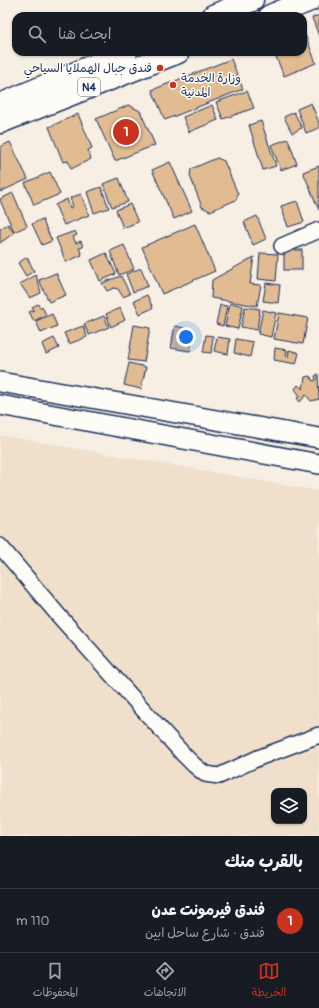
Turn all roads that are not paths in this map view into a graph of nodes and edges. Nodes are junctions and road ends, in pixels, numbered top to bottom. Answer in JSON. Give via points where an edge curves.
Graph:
{"nodes":[{"id":1,"x":310,"y":0,"type":"edge"},
{"id":2,"x":280,"y":12,"type":"edge"},
{"id":3,"x":116,"y":56,"type":"edge"},
{"id":4,"x":168,"y":56,"type":"edge"},
{"id":5,"x":0,"y":105,"type":"edge"},
{"id":6,"x":0,"y":122,"type":"edge"},
{"id":7,"x":319,"y":230,"type":"edge"},
{"id":8,"x":282,"y":246,"type":"dead end"},
{"id":9,"x":0,"y":382,"type":"edge"},
{"id":10,"x":0,"y":405,"type":"edge"},
{"id":11,"x":319,"y":438,"type":"edge"},
{"id":12,"x":319,"y":464,"type":"edge"},
{"id":13,"x":0,"y":546,"type":"edge"},
{"id":14,"x":319,"y":736,"type":"edge"}],
"edges":[{"from":1,"to":2,"type":"highway"},
{"from":3,"to":5,"type":"highway","number":"N4"},
{"from":4,"to":6,"type":"highway","number":"N4"},
{"from":7,"to":8,"type":"street"},
{"from":9,"to":11,"type":"main road"},
{"from":10,"to":12,"type":"main road"},
{"from":13,"to":14,"type":"street","via":[[59,616],[184,755],[205,774],[219,776],[258,758]]}]}
